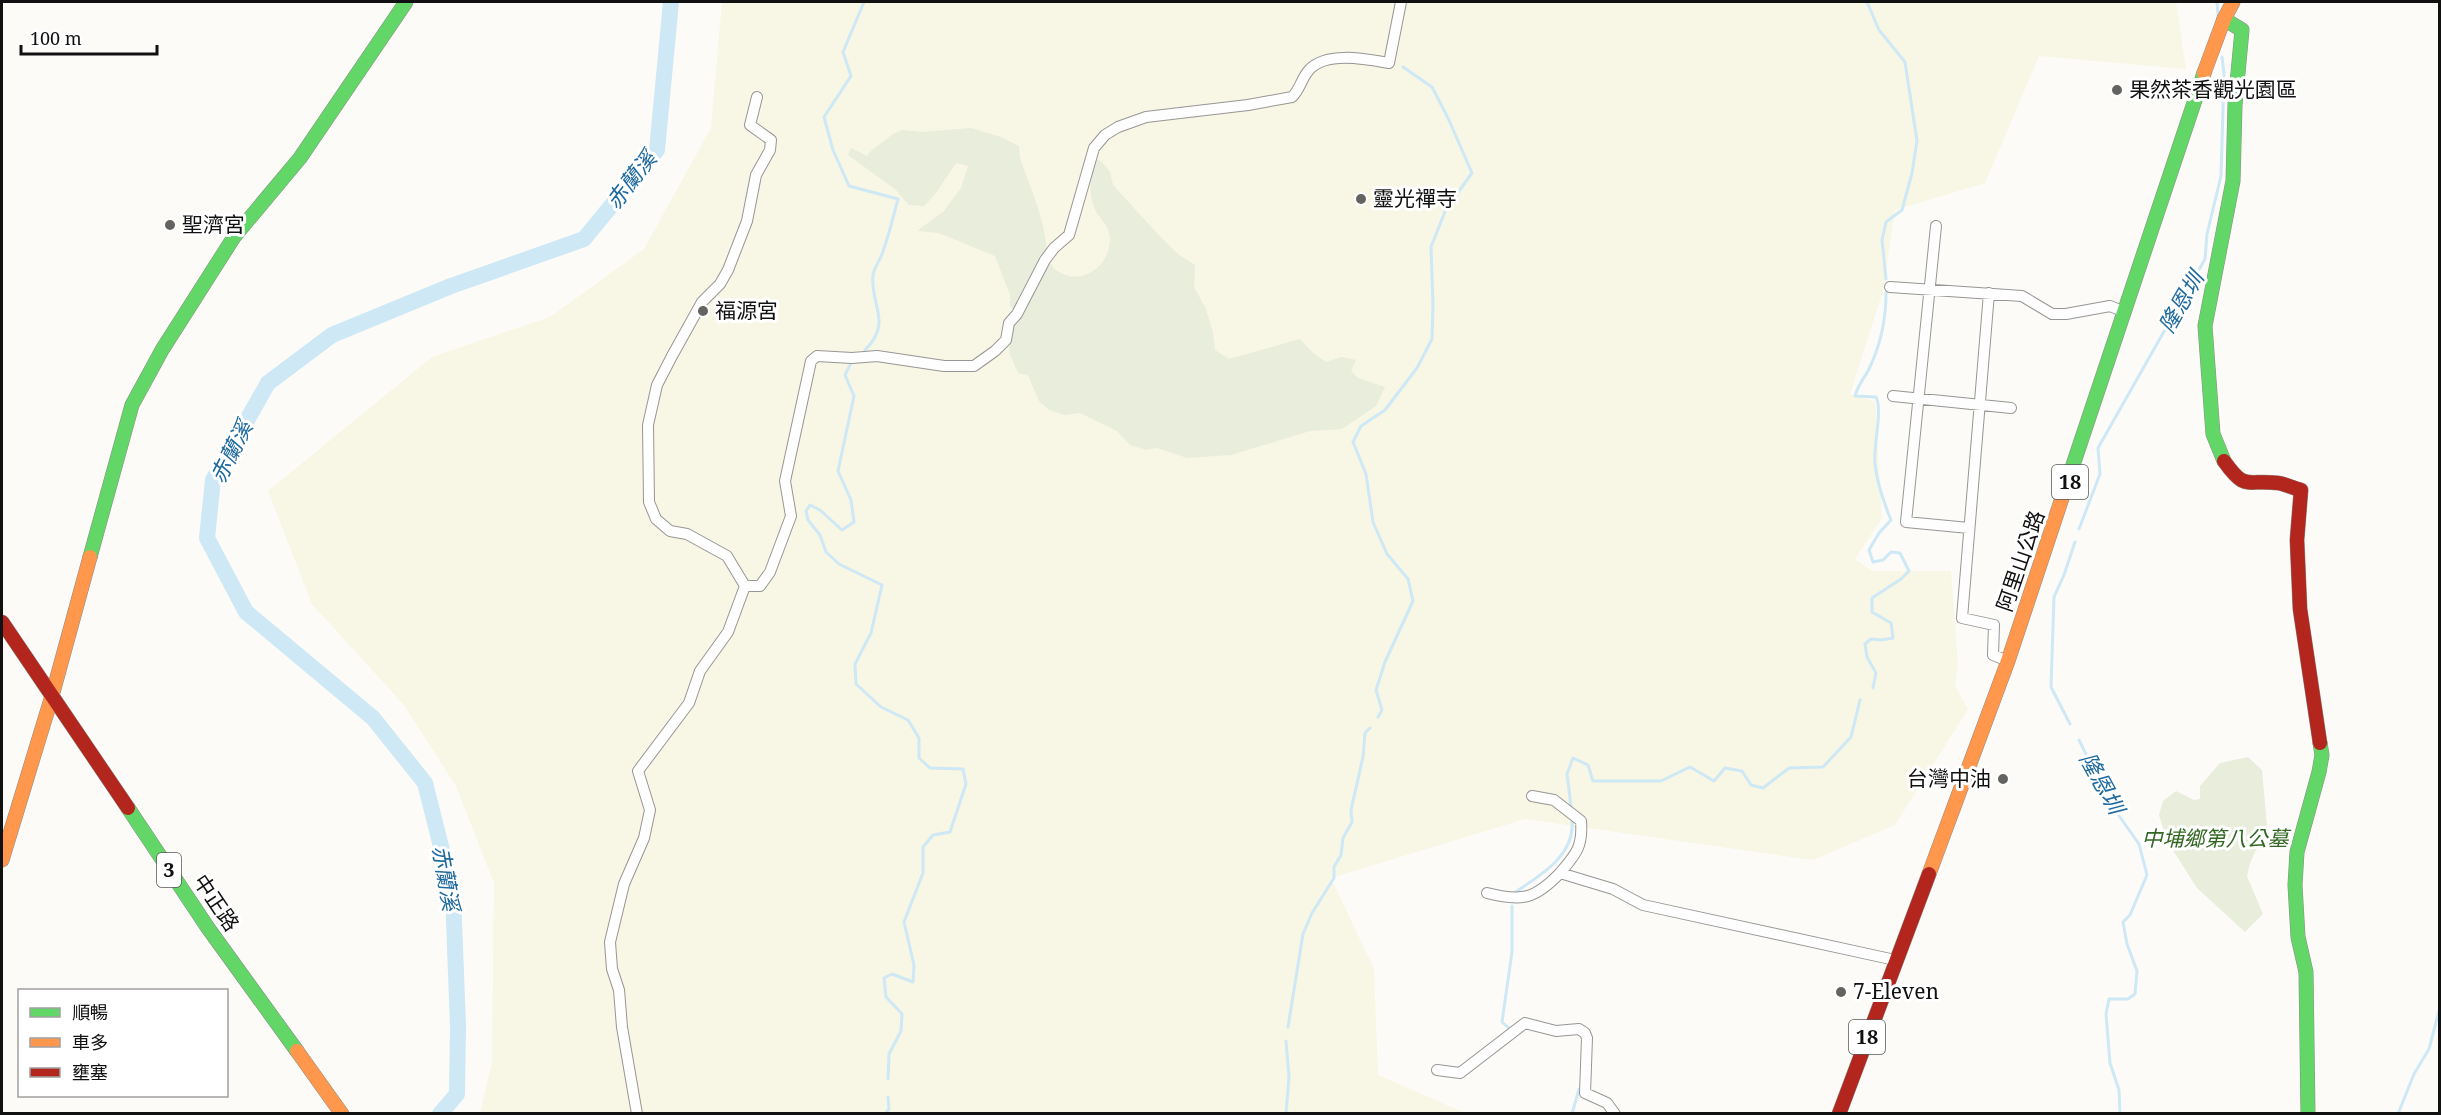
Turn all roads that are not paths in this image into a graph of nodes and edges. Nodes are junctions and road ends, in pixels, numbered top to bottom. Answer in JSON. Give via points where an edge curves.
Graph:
{"nodes":[{"id":1,"x":406,"y":2,"type":"edge"},
{"id":2,"x":1401,"y":2,"type":"edge"},
{"id":3,"x":2233,"y":2,"type":"edge"},
{"id":4,"x":2224,"y":19,"type":"junction"},
{"id":5,"x":757,"y":97,"type":"dead end"},
{"id":6,"x":1936,"y":226,"type":"dead end"},
{"id":7,"x":1890,"y":287,"type":"dead end"},
{"id":8,"x":1929,"y":291,"type":"junction"},
{"id":9,"x":1989,"y":293,"type":"junction"},
{"id":10,"x":2125,"y":312,"type":"junction"},
{"id":11,"x":1893,"y":396,"type":"dead end"},
{"id":12,"x":1918,"y":399,"type":"junction"},
{"id":13,"x":1980,"y":405,"type":"junction"},
{"id":14,"x":2011,"y":408,"type":"dead end"},
{"id":15,"x":1969,"y":528,"type":"junction"},
{"id":16,"x":745,"y":586,"type":"junction"},
{"id":17,"x":2,"y":622,"type":"edge"},
{"id":18,"x":2,"y":635,"type":"edge"},
{"id":19,"x":2008,"y":662,"type":"junction"},
{"id":20,"x":50,"y":700,"type":"junction"},
{"id":21,"x":1532,"y":796,"type":"dead end"},
{"id":22,"x":2,"y":860,"type":"edge"},
{"id":23,"x":1560,"y":873,"type":"junction"},
{"id":24,"x":1487,"y":893,"type":"dead end"},
{"id":25,"x":1896,"y":960,"type":"junction"},
{"id":26,"x":1437,"y":1070,"type":"dead end"},
{"id":27,"x":331,"y":1113,"type":"edge"},
{"id":28,"x":342,"y":1113,"type":"edge"},
{"id":29,"x":637,"y":1113,"type":"edge"},
{"id":30,"x":1615,"y":1113,"type":"edge"},
{"id":31,"x":1839,"y":1113,"type":"edge"},
{"id":32,"x":2308,"y":1113,"type":"edge"}],
"edges":[{"from":1,"to":20,"type":"main road","via":[[300,158],[234,237],[132,405]]},
{"from":2,"to":16,"type":"street","via":[[1389,63],[1357,57],[1318,62],[1292,97],[1146,117],[1105,135],[1094,148],[1070,235],[1045,260],[1009,323],[1006,340],[974,366],[944,366],[876,356],[817,356],[811,361],[785,481],[791,516],[770,572],[760,586]]},
{"from":3,"to":4,"type":"main road","name":"阿里山公路","number":"18"},
{"from":4,"to":10,"type":"main road","name":"阿里山公路","number":"18"},
{"from":4,"to":32,"type":"main road","via":[[2242,30],[2235,105],[2235,165],[2205,346],[2213,434],[2223,464],[2240,481],[2278,483],[2301,490],[2297,540],[2299,597],[2322,755],[2303,826],[2295,877],[2296,920],[2306,972]]},
{"from":5,"to":16,"type":"street","via":[[750,125],[771,140],[770,150],[756,175],[747,221],[728,270],[702,302],[657,385],[648,425],[649,502],[656,519],[670,531],[687,534],[727,556]]},
{"from":6,"to":8,"type":"street"},
{"from":7,"to":8,"type":"street"},
{"from":8,"to":9,"type":"street"},
{"from":8,"to":12,"type":"street"},
{"from":9,"to":10,"type":"street","via":[[2022,296],[2052,314],[2110,306]]},
{"from":9,"to":13,"type":"street"},
{"from":10,"to":19,"type":"main road","name":"阿里山公路","number":"18"},
{"from":11,"to":12,"type":"street"},
{"from":12,"to":13,"type":"street"},
{"from":12,"to":15,"type":"street","via":[[1906,522]]},
{"from":13,"to":14,"type":"street"},
{"from":13,"to":15,"type":"street"},
{"from":15,"to":19,"type":"street","via":[[1962,618],[1994,625],[1993,655]]},
{"from":16,"to":29,"type":"street","via":[[728,632],[700,671],[689,704],[638,771],[650,810],[644,838],[624,884],[610,942]]},
{"from":17,"to":20,"type":"main road","name":"中正路","number":"3"},
{"from":18,"to":20,"type":"main road","name":"中正路","number":"3"},
{"from":19,"to":25,"type":"main road","name":"阿里山公路","number":"18"},
{"from":20,"to":22,"type":"main road"},
{"from":20,"to":27,"type":"main road","name":"中正路","number":"3","via":[[206,940]]},
{"from":20,"to":28,"type":"main road","name":"中正路","number":"3"},
{"from":21,"to":23,"type":"street","via":[[1554,800],[1581,821],[1582,838],[1577,853]]},
{"from":23,"to":24,"type":"street","via":[[1544,890],[1524,897],[1509,899]]},
{"from":23,"to":25,"type":"street","via":[[1612,889],[1643,905]]},
{"from":25,"to":31,"type":"main road","number":"18"},
{"from":26,"to":30,"type":"street","via":[[1460,1073],[1525,1023],[1556,1031],[1579,1029],[1587,1038],[1585,1093],[1607,1103]]}]}
